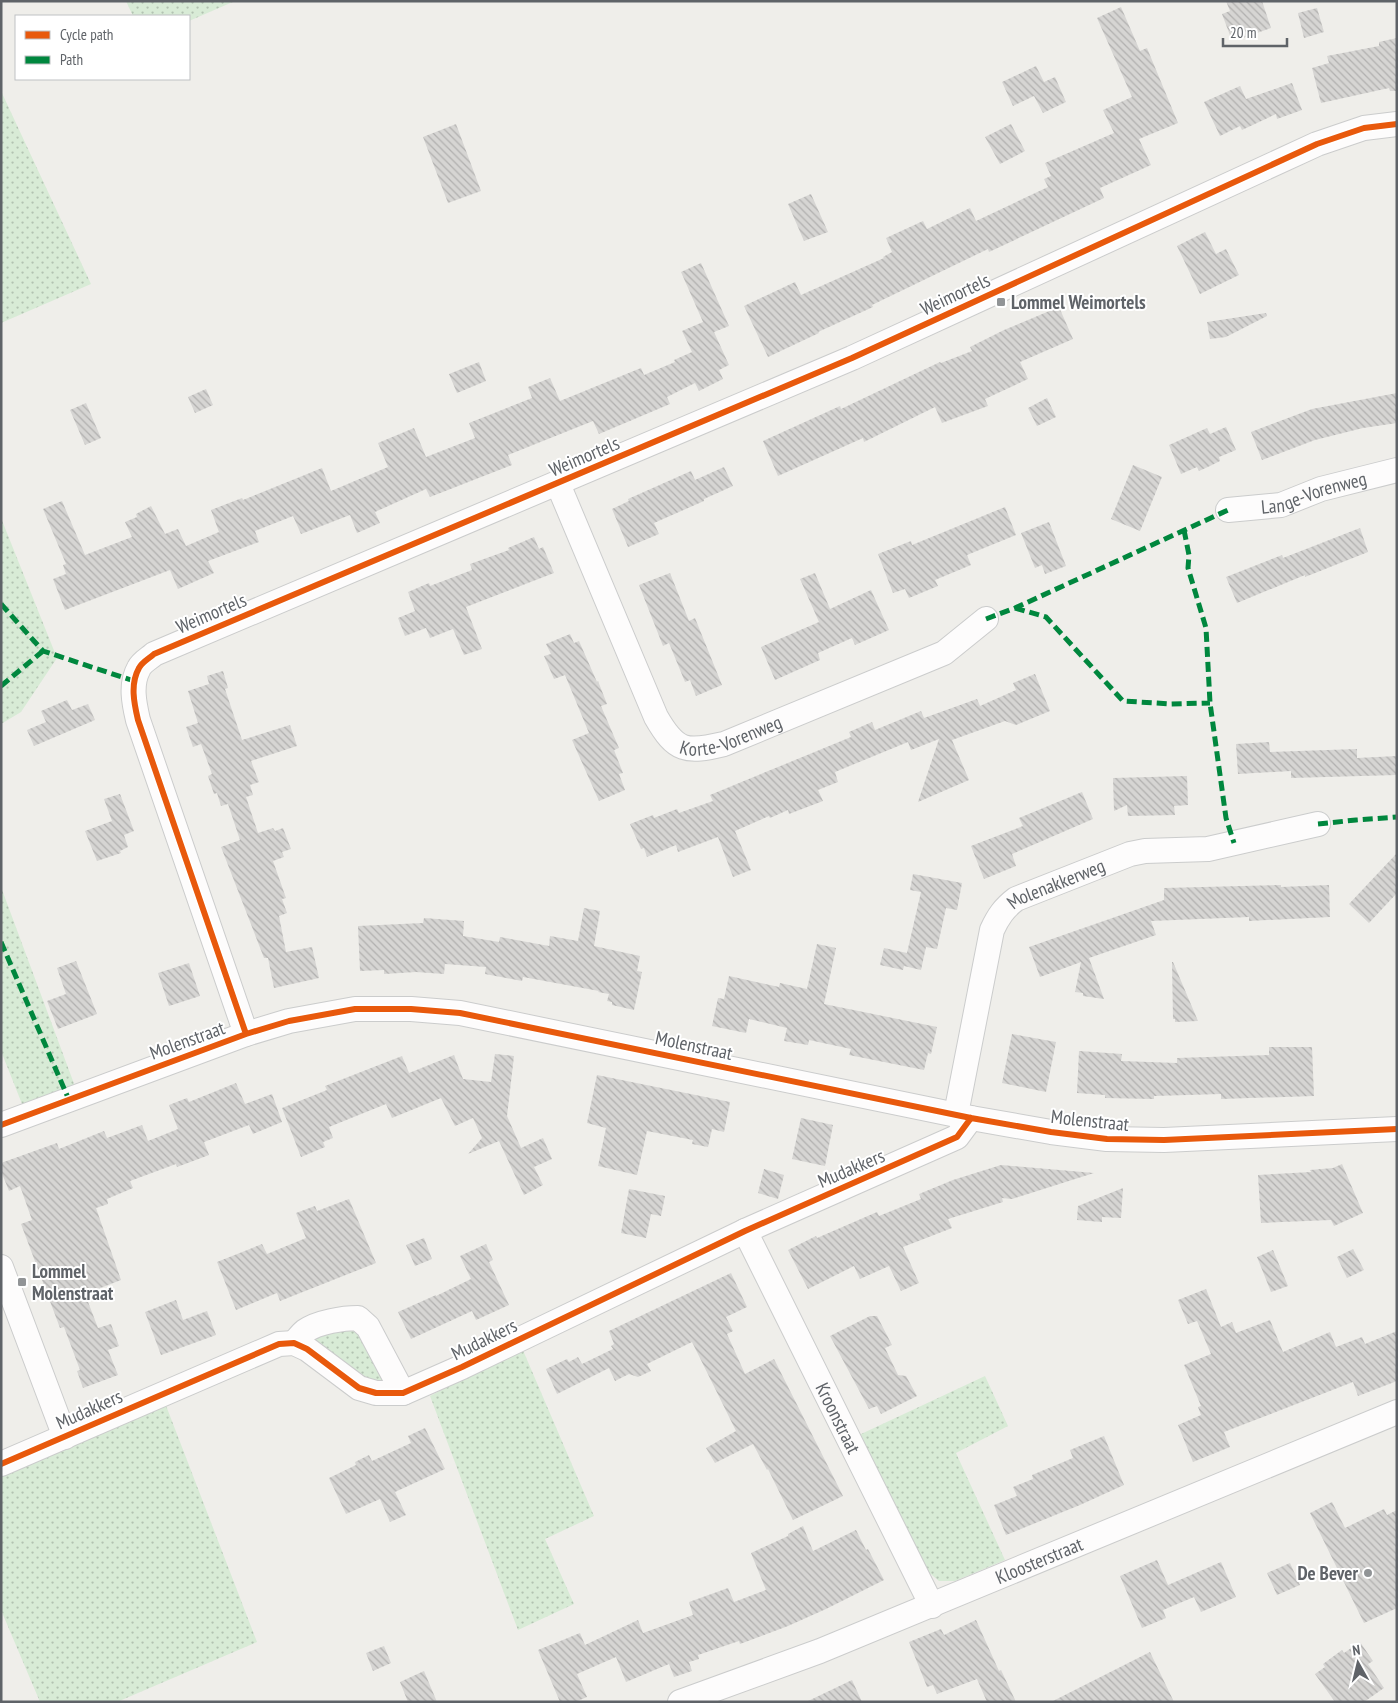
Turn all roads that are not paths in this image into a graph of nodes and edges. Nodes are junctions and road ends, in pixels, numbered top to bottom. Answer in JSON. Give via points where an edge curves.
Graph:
{"nodes":[{"id":1,"x":1397,"y":124,"type":"edge"},
{"id":2,"x":1397,"y":470,"type":"edge"},
{"id":3,"x":558,"y":484,"type":"junction"},
{"id":4,"x":1228,"y":510,"type":"dead end"},
{"id":5,"x":986,"y":619,"type":"dead end"},
{"id":6,"x":1318,"y":824,"type":"dead end"},
{"id":7,"x":246,"y":1034,"type":"junction"},
{"id":8,"x":963,"y":1116,"type":"junction"},
{"id":9,"x":1,"y":1126,"type":"edge"},
{"id":10,"x":1397,"y":1129,"type":"edge"},
{"id":11,"x":745,"y":1231,"type":"junction"},
{"id":12,"x":1,"y":1267,"type":"edge"},
{"id":13,"x":294,"y":1343,"type":"junction"},
{"id":14,"x":403,"y":1393,"type":"junction"},
{"id":15,"x":1397,"y":1412,"type":"edge"},
{"id":16,"x":65,"y":1437,"type":"junction"},
{"id":17,"x":1,"y":1464,"type":"edge"},
{"id":18,"x":932,"y":1606,"type":"junction"},
{"id":19,"x":680,"y":1702,"type":"edge"}],
"edges":[{"from":1,"to":3,"type":"street","name":"Weimortels","via":[[1364,128],[1317,144],[852,358]]},
{"from":2,"to":4,"type":"street","name":"Lange-Vorenweg","via":[[1321,489],[1282,505]]},
{"from":3,"to":5,"type":"street","name":"Korte-Vorenweg","via":[[656,717],[666,735],[683,748],[693,750],[724,744],[944,653]]},
{"from":3,"to":7,"type":"street","name":"Weimortels","via":[[154,654],[140,666],[134,681],[138,720]]},
{"from":6,"to":8,"type":"street","name":"Molenakkerweg","via":[[1208,849],[1130,854],[1016,899],[1006,906],[992,930]]},
{"from":7,"to":8,"type":"street","name":"Molenstraat","via":[[289,1021],[355,1009],[460,1013]]},
{"from":7,"to":9,"type":"street","name":"Molenstraat"},
{"from":8,"to":10,"type":"street","name":"Molenstraat","via":[[1107,1139],[1164,1140]]},
{"from":8,"to":11,"type":"street","name":"Mudakkers","via":[[957,1137]]},
{"from":11,"to":14,"type":"street","name":"Mudakkers"},
{"from":11,"to":18,"type":"street","name":"Kroonstraat"},
{"from":12,"to":16,"type":"street"},
{"from":13,"to":14,"type":"street","name":"Mudakkers","via":[[326,1362],[359,1388],[376,1393]]},
{"from":13,"to":14,"type":"street","name":"Mudakkers","via":[[305,1331],[328,1322],[358,1318],[368,1328]]},
{"from":13,"to":16,"type":"street","name":"Mudakkers","via":[[260,1351]]},
{"from":15,"to":18,"type":"street","name":"Kloosterstraat"},
{"from":16,"to":17,"type":"street","name":"Mudakkers"},
{"from":18,"to":19,"type":"street","name":"Kloosterstraat"}]}
